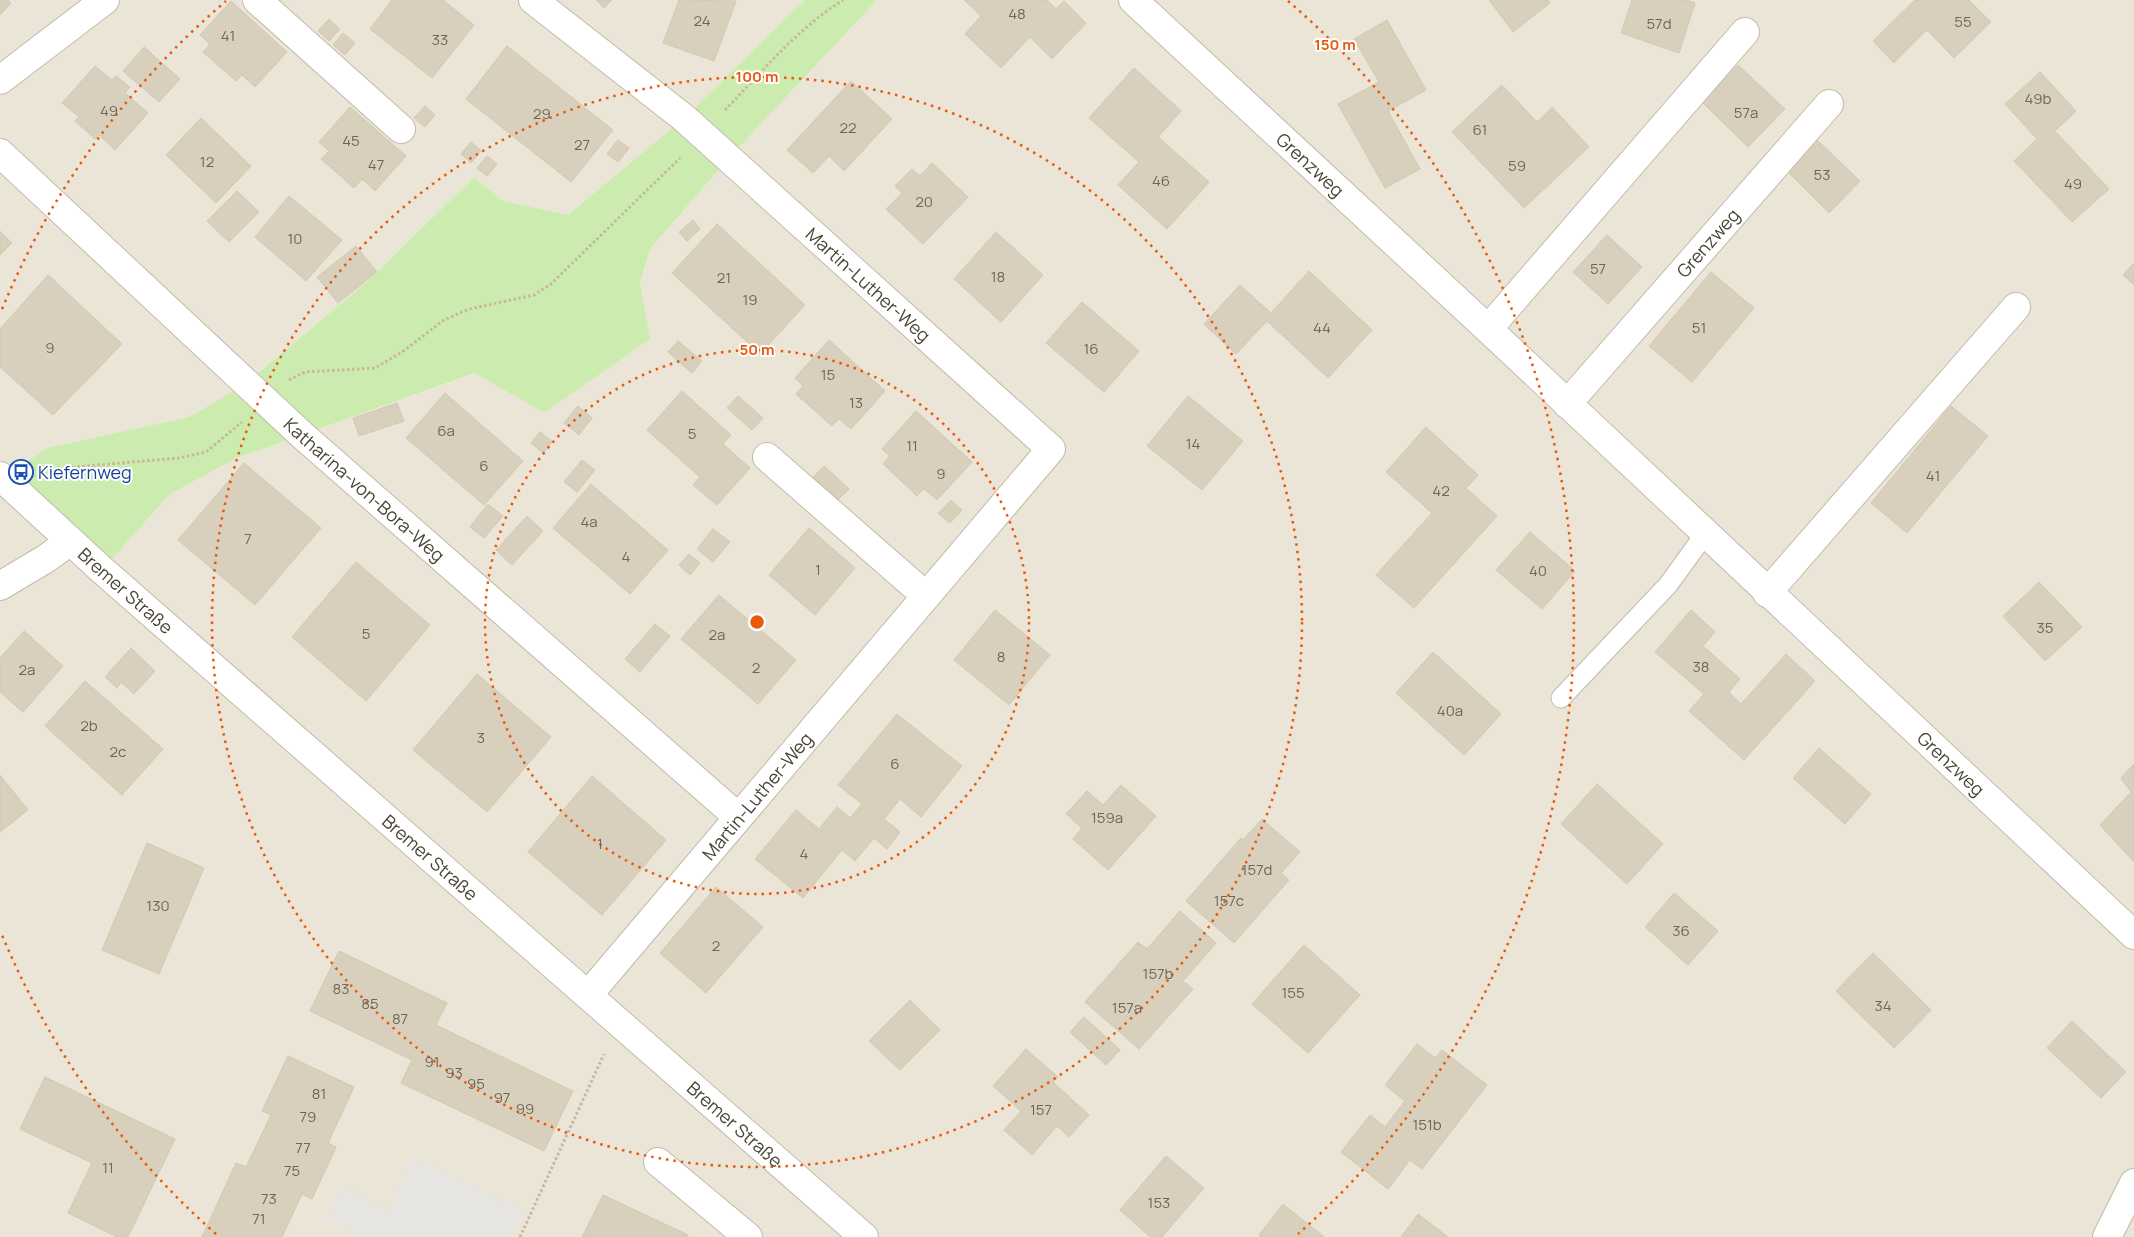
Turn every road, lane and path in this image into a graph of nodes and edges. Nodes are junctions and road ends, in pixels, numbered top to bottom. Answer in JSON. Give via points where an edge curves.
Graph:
{"nodes":[{"id":1,"x":105,"y":0,"type":"edge"},
{"id":2,"x":257,"y":0,"type":"edge"},
{"id":3,"x":533,"y":0,"type":"edge"},
{"id":4,"x":844,"y":0,"type":"edge"},
{"id":5,"x":1133,"y":0,"type":"edge"},
{"id":6,"x":1745,"y":32,"type":"dead end"},
{"id":7,"x":0,"y":80,"type":"edge"},
{"id":8,"x":1829,"y":104,"type":"dead end"},
{"id":9,"x":401,"y":129,"type":"dead end"},
{"id":10,"x":702,"y":135,"type":"junction"},
{"id":11,"x":0,"y":153,"type":"edge"},
{"id":12,"x":2016,"y":306,"type":"dead end"},
{"id":13,"x":1488,"y":329,"type":"junction"},
{"id":14,"x":266,"y":401,"type":"junction"},
{"id":15,"x":1567,"y":404,"type":"junction"},
{"id":16,"x":767,"y":457,"type":"dead end"},
{"id":17,"x":0,"y":476,"type":"edge"},
{"id":18,"x":20,"y":495,"type":"junction"},
{"id":19,"x":1705,"y":534,"type":"junction"},
{"id":20,"x":70,"y":540,"type":"junction"},
{"id":21,"x":0,"y":586,"type":"edge"},
{"id":22,"x":1767,"y":593,"type":"junction"},
{"id":23,"x":926,"y":596,"type":"junction"},
{"id":24,"x":1561,"y":698,"type":"dead end"},
{"id":25,"x":738,"y":817,"type":"junction"},
{"id":26,"x":2134,"y":935,"type":"edge"},
{"id":27,"x":588,"y":996,"type":"junction"},
{"id":28,"x":618,"y":1022,"type":"junction"},
{"id":29,"x":658,"y":1162,"type":"dead end"},
{"id":30,"x":2134,"y":1183,"type":"edge"},
{"id":31,"x":520,"y":1237,"type":"edge"},
{"id":32,"x":748,"y":1237,"type":"edge"},
{"id":33,"x":864,"y":1237,"type":"edge"},
{"id":34,"x":2106,"y":1237,"type":"edge"}],
"edges":[{"from":1,"to":7,"type":"street"},
{"from":2,"to":9,"type":"street"},
{"from":3,"to":10,"type":"street","name":"Martin-Luther-Weg"},
{"from":4,"to":10,"type":"path","via":[[792,42]]},
{"from":5,"to":13,"type":"street","name":"Grenzweg"},
{"from":6,"to":13,"type":"street"},
{"from":8,"to":15,"type":"street","name":"Grenzweg"},
{"from":10,"to":14,"type":"path","via":[[551,284],[534,295],[469,309],[444,320],[375,368],[305,372],[285,381]]},
{"from":10,"to":23,"type":"street","name":"Martin-Luther-Weg","via":[[1050,449]]},
{"from":11,"to":14,"type":"street","name":"Katharina-von-Bora-Weg"},
{"from":12,"to":22,"type":"street"},
{"from":13,"to":15,"type":"street","name":"Grenzweg"},
{"from":14,"to":18,"type":"path","via":[[206,452],[179,458],[66,469]]},
{"from":14,"to":25,"type":"street","name":"Katharina-von-Bora-Weg"},
{"from":15,"to":19,"type":"street","name":"Grenzweg"},
{"from":16,"to":23,"type":"street"},
{"from":17,"to":18,"type":"street","name":"Bremer Straße"},
{"from":18,"to":20,"type":"street","name":"Bremer Straße"},
{"from":19,"to":22,"type":"street","name":"Grenzweg"},
{"from":19,"to":24,"type":"lane","via":[[1668,584]]},
{"from":20,"to":21,"type":"street"},
{"from":20,"to":27,"type":"street","name":"Bremer Straße"},
{"from":22,"to":26,"type":"street","name":"Grenzweg"},
{"from":23,"to":25,"type":"street","name":"Martin-Luther-Weg"},
{"from":25,"to":27,"type":"street","name":"Martin-Luther-Weg"},
{"from":27,"to":28,"type":"street","name":"Bremer Straße"},
{"from":28,"to":31,"type":"path"},
{"from":28,"to":33,"type":"street","name":"Bremer Straße"},
{"from":29,"to":32,"type":"street"},
{"from":30,"to":34,"type":"street"}]}
